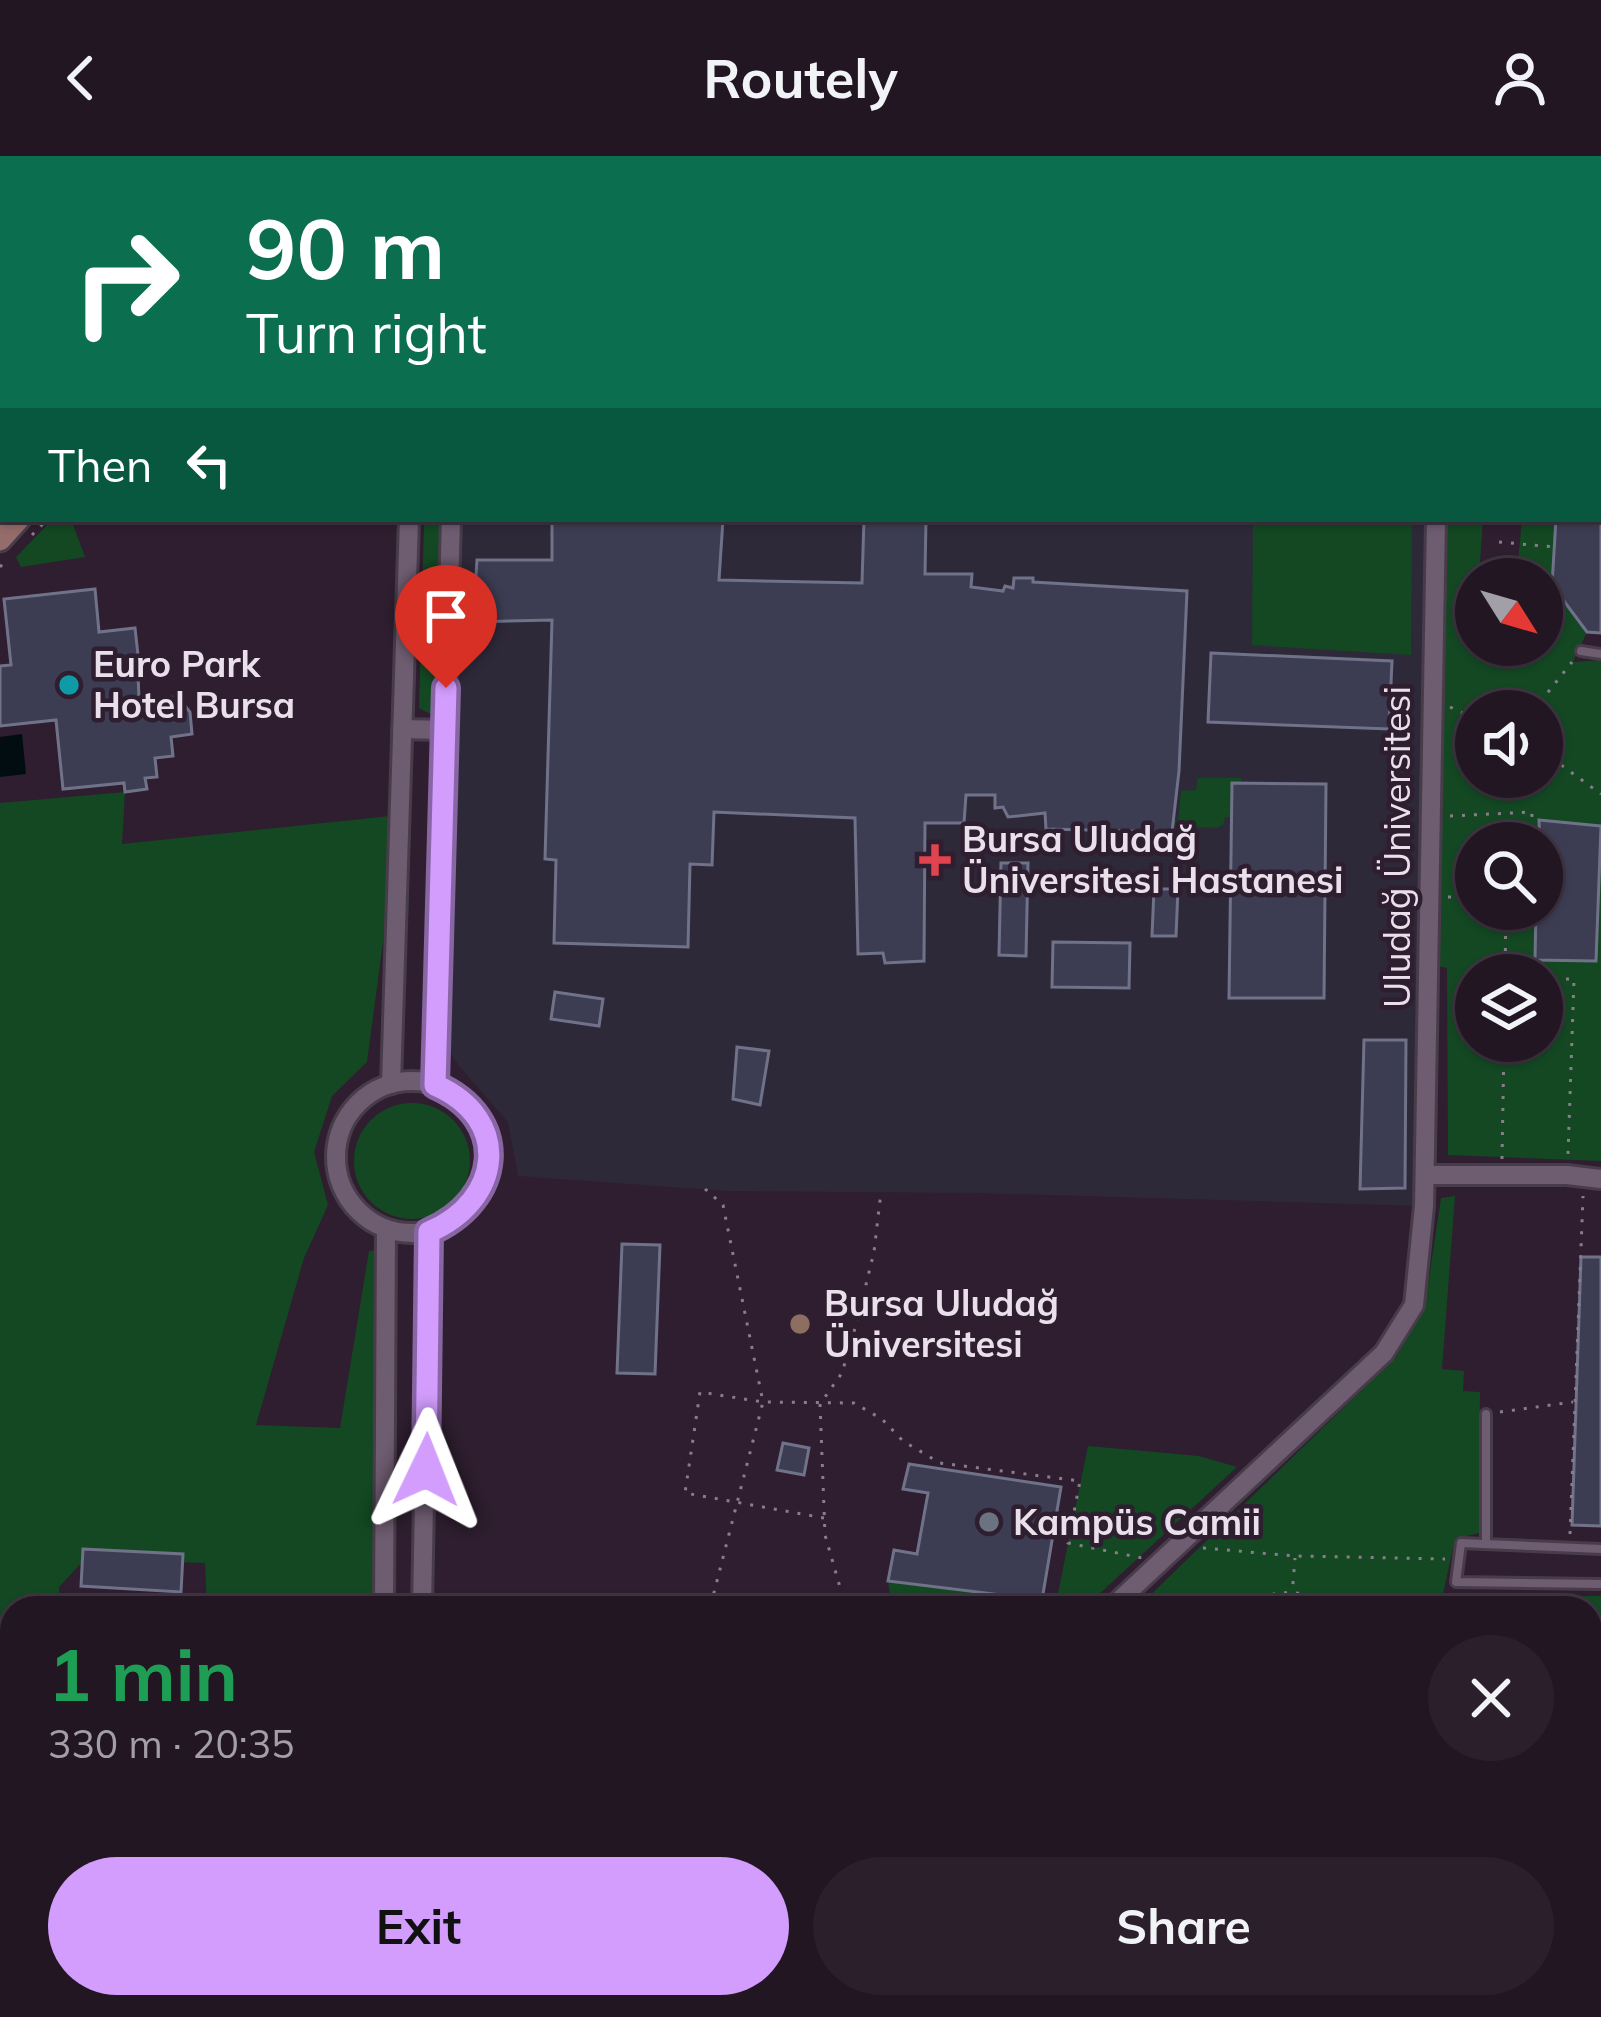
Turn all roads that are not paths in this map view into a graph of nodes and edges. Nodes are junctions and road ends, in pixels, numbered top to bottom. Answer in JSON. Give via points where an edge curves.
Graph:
{"nodes":[{"id":1,"x":409,"y":522,"type":"edge"},
{"id":2,"x":451,"y":522,"type":"edge"},
{"id":3,"x":1436,"y":522,"type":"edge"},
{"id":4,"x":1581,"y":651,"type":"road end"},
{"id":5,"x":1601,"y":653,"type":"edge"},
{"id":6,"x":402,"y":729,"type":"junction"},
{"id":7,"x":445,"y":730,"type":"junction"},
{"id":8,"x":440,"y":909,"type":"junction"},
{"id":9,"x":398,"y":913,"type":"junction"},
{"id":10,"x":391,"y":1084,"type":"junction"},
{"id":11,"x":435,"y":1085,"type":"junction"},
{"id":12,"x":1426,"y":1174,"type":"junction"},
{"id":13,"x":1584,"y":1177,"type":"edge"},
{"id":14,"x":386,"y":1230,"type":"junction"},
{"id":15,"x":429,"y":1232,"type":"junction"},
{"id":16,"x":1486,"y":1414,"type":"road end"},
{"id":17,"x":1486,"y":1544,"type":"junction"},
{"id":18,"x":1601,"y":1549,"type":"edge"},
{"id":19,"x":1601,"y":1584,"type":"edge"},
{"id":20,"x":384,"y":1596,"type":"edge"},
{"id":21,"x":422,"y":1596,"type":"edge"},
{"id":22,"x":1126,"y":1596,"type":"edge"}],
"edges":[{"from":1,"to":6,"type":"street"},
{"from":2,"to":7,"type":"street"},
{"from":3,"to":12,"type":"street","name":"Uludağ Üniversitesi"},
{"from":4,"to":5,"type":"lane"},
{"from":6,"to":7,"type":"street"},
{"from":6,"to":9,"type":"street"},
{"from":7,"to":8,"type":"street"},
{"from":8,"to":9,"type":"street"},
{"from":8,"to":11,"type":"street"},
{"from":9,"to":10,"type":"street"},
{"from":10,"to":11,"type":"street"},
{"from":10,"to":14,"type":"street","via":[[351,1111],[334,1155],[348,1201]]},
{"from":11,"to":15,"type":"street","via":[[470,1108],[485,1135],[490,1173],[466,1211]]},
{"from":12,"to":13,"type":"street"},
{"from":12,"to":22,"type":"street","name":"Uludağ Üniversitesi","via":[[1414,1304],[1384,1353]]},
{"from":14,"to":15,"type":"street"},
{"from":14,"to":20,"type":"street"},
{"from":15,"to":21,"type":"street"},
{"from":16,"to":17,"type":"lane"},
{"from":17,"to":18,"type":"lane"},
{"from":17,"to":19,"type":"lane","via":[[1461,1544],[1456,1582]]}]}
